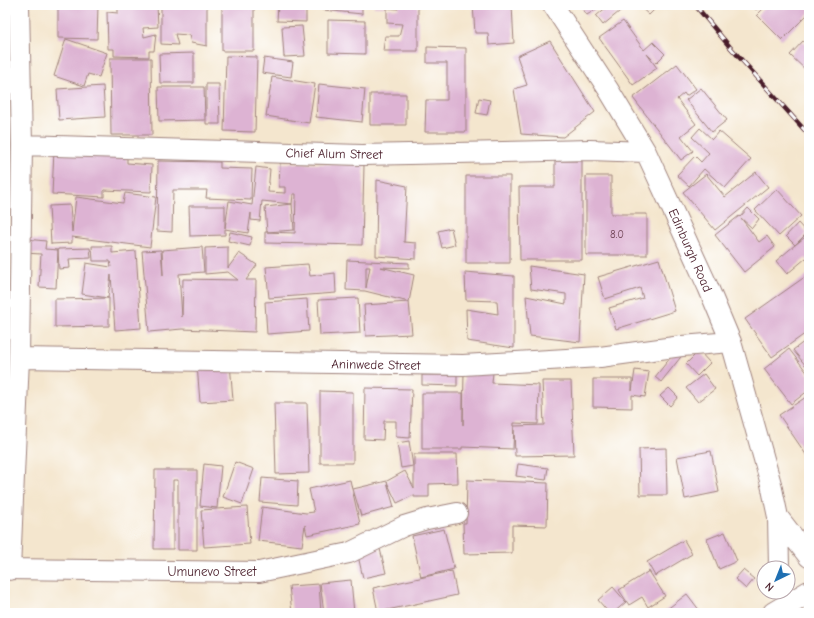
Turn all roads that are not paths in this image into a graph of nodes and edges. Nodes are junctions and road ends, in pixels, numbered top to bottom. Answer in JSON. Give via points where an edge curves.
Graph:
{"nodes":[{"id":1,"x":18,"y":5,"type":"edge"},
{"id":2,"x":553,"y":5,"type":"edge"},
{"id":3,"x":22,"y":146,"type":"junction"},
{"id":4,"x":646,"y":152,"type":"junction"},
{"id":5,"x":12,"y":243,"type":"edge"},
{"id":6,"x":731,"y":342,"type":"junction"},
{"id":7,"x":19,"y":358,"type":"junction"},
{"id":8,"x":457,"y":513,"type":"dead end"},
{"id":9,"x":778,"y":516,"type":"junction"},
{"id":10,"x":809,"y":557,"type":"edge"},
{"id":11,"x":779,"y":560,"type":"edge"},
{"id":12,"x":8,"y":569,"type":"edge"},
{"id":13,"x":809,"y":592,"type":"edge"},
{"id":14,"x":785,"y":606,"type":"edge"}],
"edges":[{"from":1,"to":3,"type":"street"},
{"from":2,"to":4,"type":"street","name":"Edinburgh Road"},
{"from":3,"to":4,"type":"street","name":"Chief Alum Street","via":[[362,155],[590,150]]},
{"from":3,"to":5,"type":"street"},
{"from":4,"to":6,"type":"street","name":"Edinburgh Road"},
{"from":5,"to":7,"type":"street"},
{"from":6,"to":7,"type":"street","name":"Aninwede Street","via":[[600,357],[463,365]]},
{"from":6,"to":9,"type":"street","name":"Edinburgh Road"},
{"from":7,"to":12,"type":"street"},
{"from":8,"to":12,"type":"street","name":"Umunevo Street","via":[[404,526],[348,553],[259,572]]},
{"from":9,"to":10,"type":"street"},
{"from":9,"to":11,"type":"street"},
{"from":13,"to":14,"type":"main road"}]}
